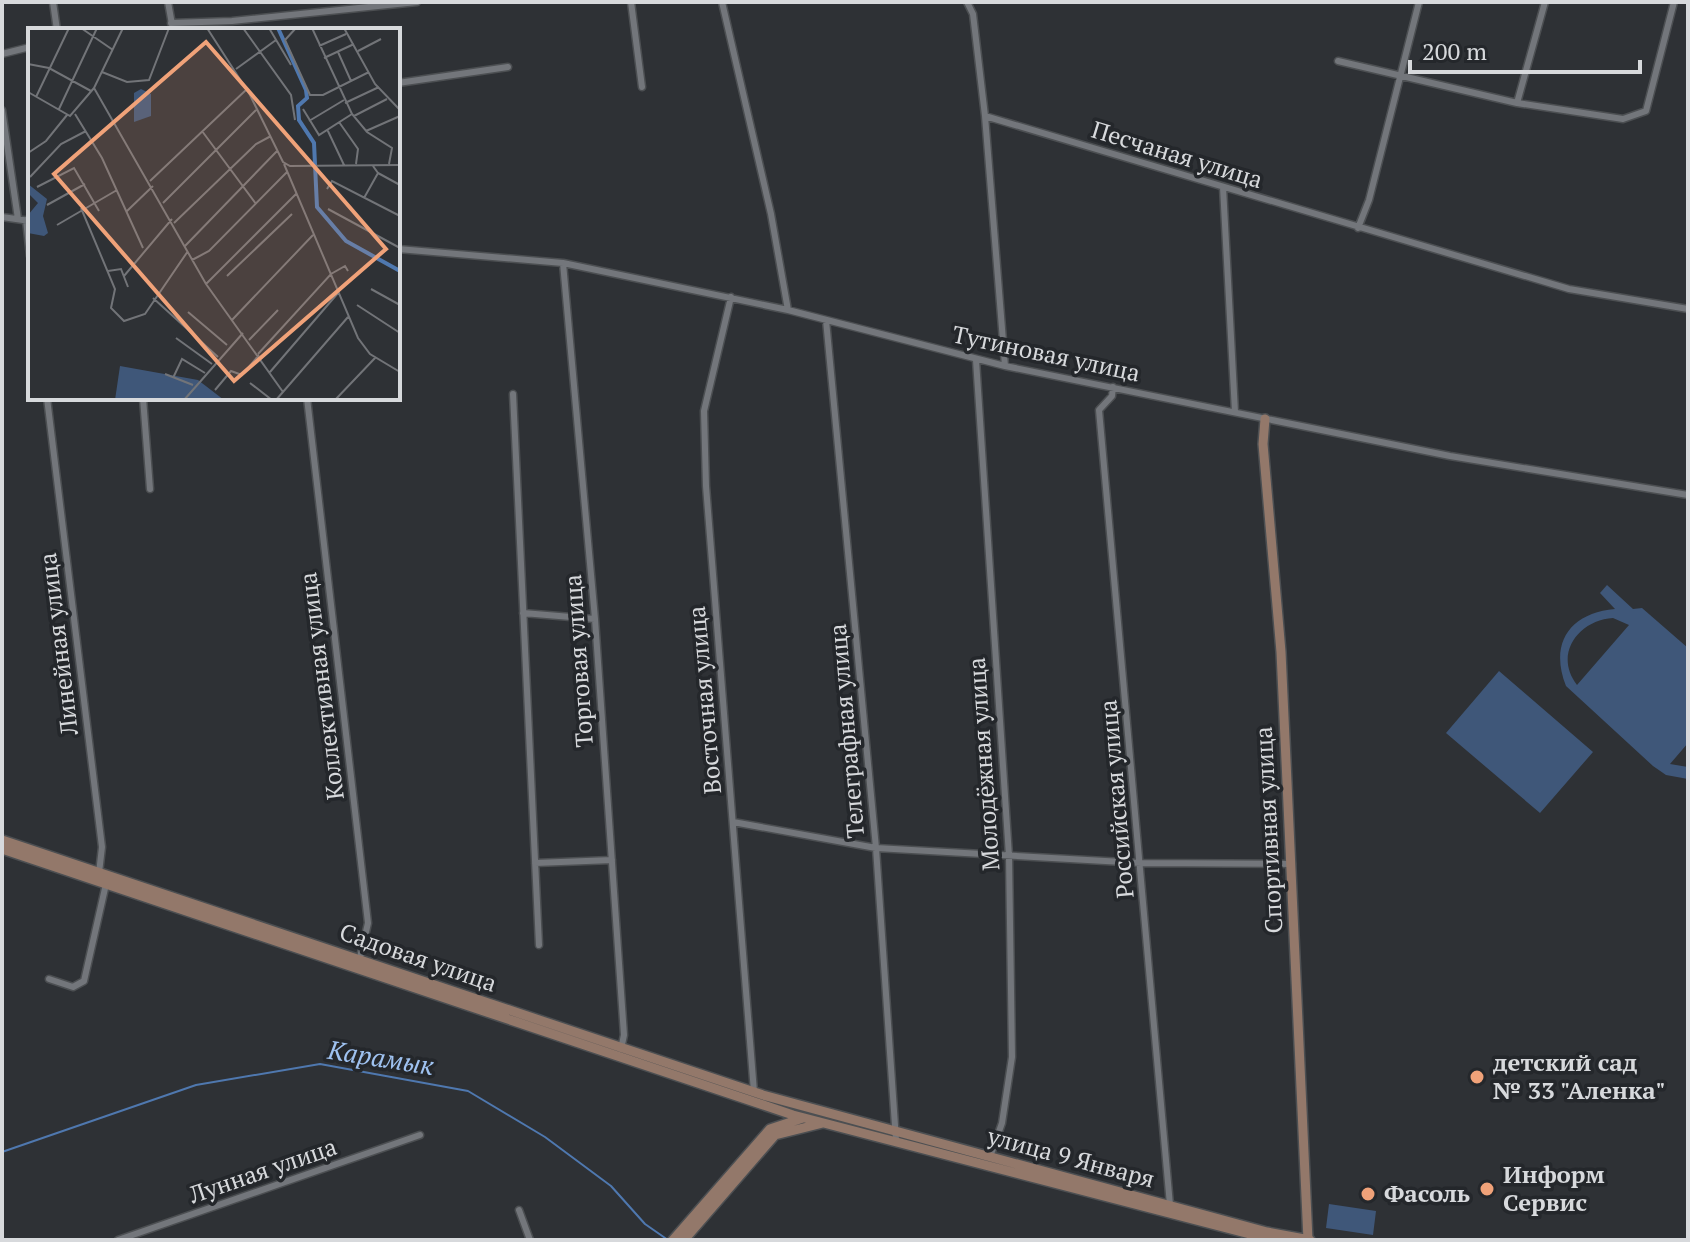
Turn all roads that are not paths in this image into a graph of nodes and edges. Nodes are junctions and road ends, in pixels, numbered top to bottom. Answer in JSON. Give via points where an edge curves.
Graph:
{"nodes":[{"id":1,"x":53,"y":2,"type":"edge"},
{"id":2,"x":168,"y":2,"type":"edge"},
{"id":3,"x":417,"y":2,"type":"edge"},
{"id":4,"x":631,"y":2,"type":"edge"},
{"id":5,"x":722,"y":2,"type":"edge"},
{"id":6,"x":967,"y":2,"type":"edge"},
{"id":7,"x":1419,"y":2,"type":"edge"},
{"id":8,"x":1545,"y":2,"type":"edge"},
{"id":9,"x":1674,"y":2,"type":"edge"},
{"id":10,"x":172,"y":26,"type":"edge"},
{"id":11,"x":57,"y":28,"type":"edge"},
{"id":12,"x":28,"y":48,"type":"edge"},
{"id":13,"x":2,"y":54,"type":"edge"},
{"id":14,"x":1338,"y":61,"type":"dead end"},
{"id":15,"x":508,"y":67,"type":"dead end"},
{"id":16,"x":1402,"y":76,"type":"junction"},
{"id":17,"x":400,"y":83,"type":"edge"},
{"id":18,"x":642,"y":87,"type":"dead end"},
{"id":19,"x":1517,"y":103,"type":"junction"},
{"id":20,"x":2,"y":110,"type":"edge"},
{"id":21,"x":985,"y":116,"type":"junction"},
{"id":22,"x":1223,"y":187,"type":"junction"},
{"id":23,"x":2,"y":217,"type":"edge"},
{"id":24,"x":24,"y":220,"type":"edge"},
{"id":25,"x":1358,"y":228,"type":"junction"},
{"id":26,"x":28,"y":244,"type":"edge"},
{"id":27,"x":400,"y":249,"type":"edge"},
{"id":28,"x":563,"y":263,"type":"junction"},
{"id":29,"x":731,"y":297,"type":"junction"},
{"id":30,"x":1688,"y":309,"type":"edge"},
{"id":31,"x":788,"y":310,"type":"junction"},
{"id":32,"x":826,"y":320,"type":"junction"},
{"id":33,"x":976,"y":360,"type":"junction"},
{"id":34,"x":1005,"y":366,"type":"junction"},
{"id":35,"x":1113,"y":387,"type":"junction"},
{"id":36,"x":513,"y":394,"type":"dead end"},
{"id":37,"x":47,"y":400,"type":"edge"},
{"id":38,"x":143,"y":400,"type":"edge"},
{"id":39,"x":307,"y":400,"type":"edge"},
{"id":40,"x":1235,"y":412,"type":"junction"},
{"id":41,"x":1265,"y":419,"type":"junction"},
{"id":42,"x":150,"y":489,"type":"dead end"},
{"id":43,"x":1688,"y":495,"type":"edge"},
{"id":44,"x":523,"y":613,"type":"junction"},
{"id":45,"x":595,"y":619,"type":"junction"},
{"id":46,"x":733,"y":822,"type":"junction"},
{"id":47,"x":2,"y":840,"type":"edge"},
{"id":48,"x":876,"y":848,"type":"junction"},
{"id":49,"x":2,"y":849,"type":"edge"},
{"id":50,"x":1009,"y":856,"type":"junction"},
{"id":51,"x":612,"y":860,"type":"junction"},
{"id":52,"x":535,"y":863,"type":"junction"},
{"id":53,"x":1141,"y":863,"type":"junction"},
{"id":54,"x":1292,"y":864,"type":"junction"},
{"id":55,"x":99,"y":873,"type":"junction"},
{"id":56,"x":106,"y":884,"type":"junction"},
{"id":57,"x":539,"y":945,"type":"dead end"},
{"id":58,"x":358,"y":964,"type":"junction"},
{"id":59,"x":49,"y":979,"type":"dead end"},
{"id":60,"x":620,"y":1053,"type":"junction"},
{"id":61,"x":754,"y":1097,"type":"junction"},
{"id":62,"x":806,"y":1118,"type":"junction"},
{"id":63,"x":824,"y":1118,"type":"junction"},
{"id":64,"x":420,"y":1135,"type":"dead end"},
{"id":65,"x":896,"y":1136,"type":"junction"},
{"id":66,"x":988,"y":1161,"type":"junction"},
{"id":67,"x":1170,"y":1209,"type":"junction"},
{"id":68,"x":519,"y":1210,"type":"dead end"},
{"id":69,"x":690,"y":1226,"type":"junction"},
{"id":70,"x":118,"y":1240,"type":"edge"},
{"id":71,"x":530,"y":1240,"type":"edge"},
{"id":72,"x":673,"y":1240,"type":"edge"},
{"id":73,"x":684,"y":1240,"type":"edge"},
{"id":74,"x":1273,"y":1240,"type":"edge"},
{"id":75,"x":1309,"y":1240,"type":"edge"}],
"edges":[{"from":1,"to":11,"type":"street"},
{"from":2,"to":10,"type":"street"},
{"from":3,"to":10,"type":"street"},
{"from":4,"to":18,"type":"street"},
{"from":5,"to":31,"type":"street"},
{"from":6,"to":21,"type":"street","via":[[973,14]]},
{"from":7,"to":16,"type":"street"},
{"from":8,"to":19,"type":"street"},
{"from":9,"to":19,"type":"street","via":[[1646,111],[1623,119]]},
{"from":12,"to":13,"type":"street"},
{"from":14,"to":16,"type":"street"},
{"from":15,"to":17,"type":"street"},
{"from":16,"to":19,"type":"street"},
{"from":16,"to":25,"type":"street"},
{"from":20,"to":24,"type":"street"},
{"from":21,"to":22,"type":"street","name":"Песчаная улица"},
{"from":21,"to":34,"type":"street"},
{"from":22,"to":25,"type":"street","name":"Песчаная улица"},
{"from":22,"to":40,"type":"street"},
{"from":23,"to":24,"type":"street"},
{"from":24,"to":26,"type":"street"},
{"from":25,"to":30,"type":"street","name":"Песчаная улица","via":[[1569,289]]},
{"from":27,"to":28,"type":"street","name":"Тутиновая улица"},
{"from":28,"to":29,"type":"street","name":"Тутиновая улица"},
{"from":28,"to":45,"type":"street","name":"Торговая улица"},
{"from":29,"to":31,"type":"street","name":"Тутиновая улица"},
{"from":29,"to":46,"type":"street","name":"Восточная улица","via":[[704,411]]},
{"from":31,"to":32,"type":"street","name":"Тутиновая улица"},
{"from":32,"to":33,"type":"street","name":"Тутиновая улица"},
{"from":32,"to":48,"type":"street","name":"Телеграфная улица"},
{"from":33,"to":34,"type":"street","name":"Тутиновая улица"},
{"from":33,"to":50,"type":"street","name":"Молодёжная улица"},
{"from":34,"to":35,"type":"street","name":"Тутиновая улица"},
{"from":35,"to":40,"type":"street","name":"Тутиновая улица"},
{"from":35,"to":53,"type":"street","name":"Российская улица","via":[[1099,410]]},
{"from":36,"to":44,"type":"street"},
{"from":37,"to":55,"type":"street","name":"Линейная улица","via":[[102,847]]},
{"from":38,"to":42,"type":"street"},
{"from":39,"to":58,"type":"street","name":"Коллективная улица","via":[[368,923]]},
{"from":40,"to":41,"type":"street","name":"Тутиновая улица"},
{"from":41,"to":43,"type":"street","name":"Тутиновая улица"},
{"from":41,"to":54,"type":"street","name":"Спортивная улица"},
{"from":44,"to":45,"type":"street"},
{"from":44,"to":52,"type":"street"},
{"from":45,"to":51,"type":"street","name":"Торговая улица"},
{"from":46,"to":48,"type":"street"},
{"from":46,"to":61,"type":"street","name":"Восточная улица"},
{"from":47,"to":55,"type":"street","name":"Садовая улица"},
{"from":48,"to":50,"type":"street"},
{"from":48,"to":65,"type":"street","name":"Телеграфная улица"},
{"from":49,"to":56,"type":"street","name":"Садовая улица"},
{"from":50,"to":53,"type":"street"},
{"from":50,"to":66,"type":"street","name":"Молодёжная улица","via":[[1012,1057],[1002,1123]]},
{"from":51,"to":52,"type":"street"},
{"from":51,"to":60,"type":"street","name":"Торговая улица","via":[[624,1035]]},
{"from":52,"to":57,"type":"street"},
{"from":53,"to":54,"type":"street"},
{"from":53,"to":67,"type":"street","name":"Российская улица"},
{"from":54,"to":75,"type":"street","name":"Спортивная улица"},
{"from":55,"to":56,"type":"street"},
{"from":55,"to":58,"type":"street","name":"Садовая улица"},
{"from":56,"to":58,"type":"street","name":"Садовая улица"},
{"from":56,"to":59,"type":"street","via":[[84,981],[73,987]]},
{"from":58,"to":60,"type":"street","name":"Садовая улица"},
{"from":60,"to":61,"type":"street","name":"Садовая улица"},
{"from":61,"to":62,"type":"street"},
{"from":61,"to":63,"type":"street","name":"Садовая улица"},
{"from":62,"to":63,"type":"street"},
{"from":62,"to":69,"type":"street","via":[[770,1129]]},
{"from":63,"to":65,"type":"street","name":"улица 9 Января"},
{"from":63,"to":69,"type":"street","via":[[775,1135]]},
{"from":64,"to":70,"type":"street","name":"Лунная улица"},
{"from":65,"to":66,"type":"street","name":"улица 9 Января"},
{"from":66,"to":67,"type":"street","name":"улица 9 Января"},
{"from":67,"to":74,"type":"street","name":"улица 9 Января"},
{"from":67,"to":75,"type":"street","name":"улица 9 Января"},
{"from":68,"to":71,"type":"street"},
{"from":69,"to":72,"type":"street"},
{"from":69,"to":73,"type":"street"}]}
